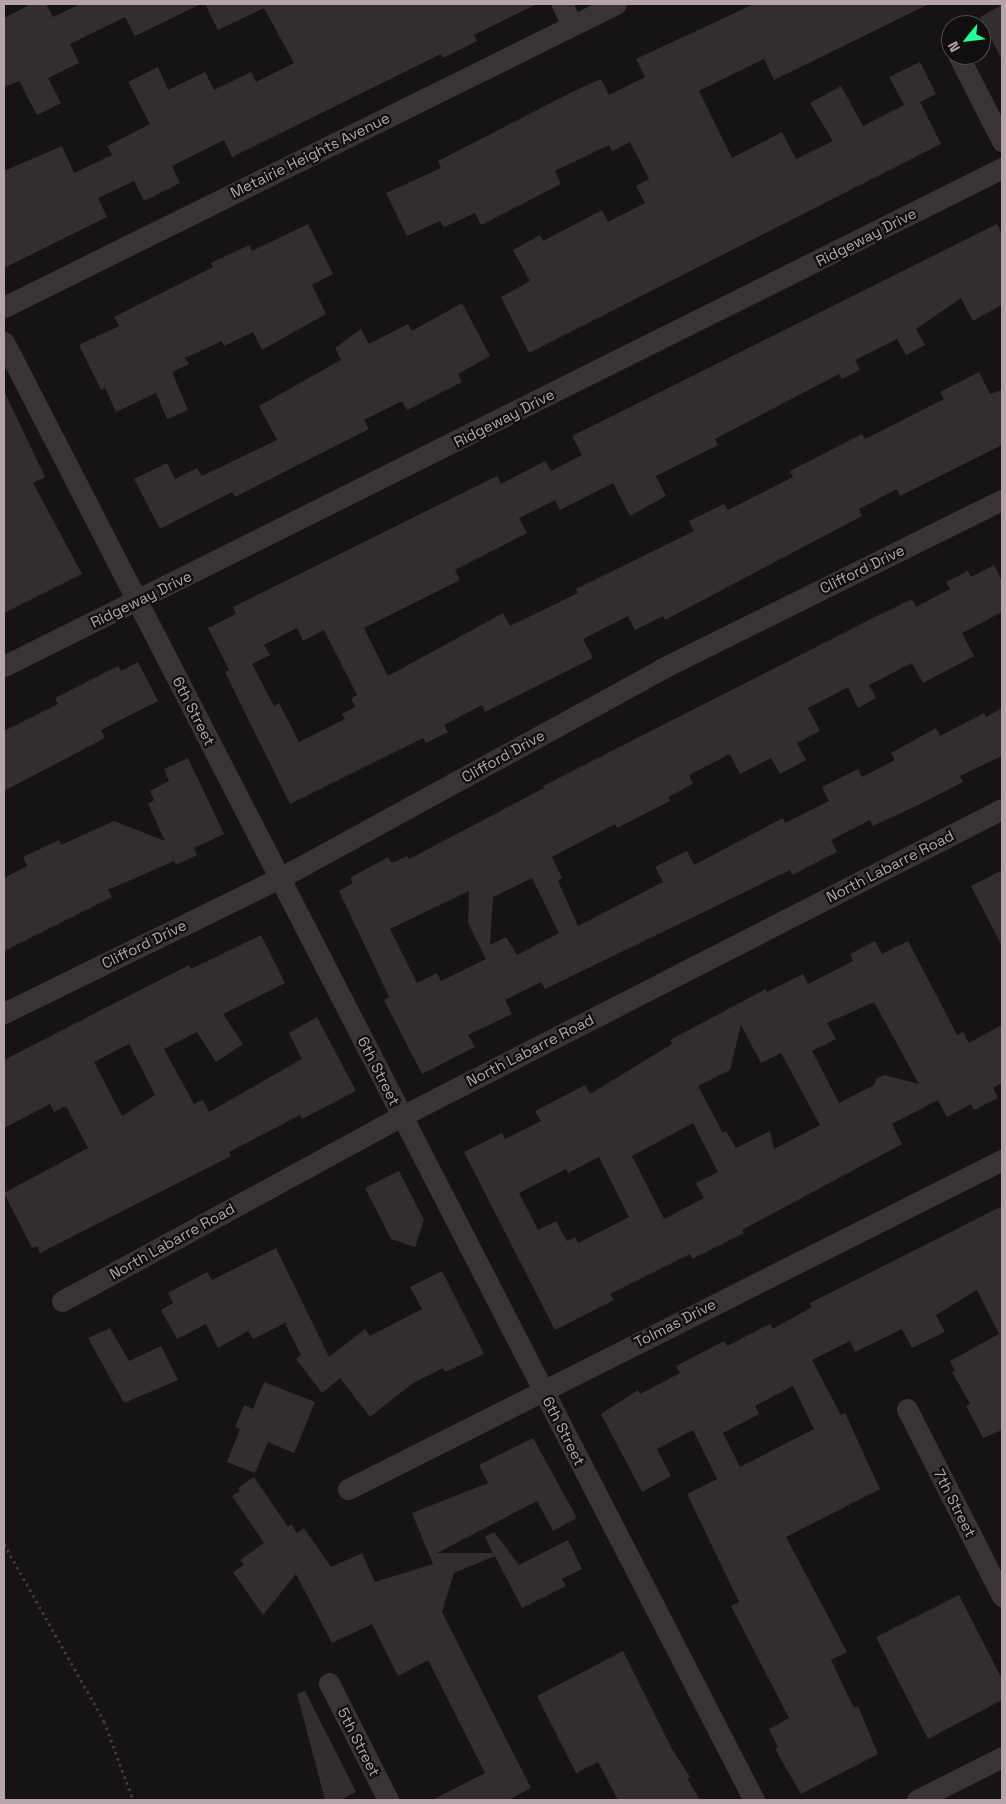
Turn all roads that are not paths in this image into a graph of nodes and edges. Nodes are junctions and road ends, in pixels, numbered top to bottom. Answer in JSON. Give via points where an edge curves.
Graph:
{"nodes":[{"id":1,"x":562,"y":4,"type":"edge"},
{"id":2,"x":616,"y":4,"type":"edge"},
{"id":3,"x":572,"y":25,"type":"junction"},
{"id":4,"x":963,"y":65,"type":"edge"},
{"id":5,"x":1002,"y":141,"type":"edge"},
{"id":6,"x":1002,"y":168,"type":"edge"},
{"id":7,"x":4,"y":307,"type":"edge"},
{"id":8,"x":4,"y":342,"type":"edge"},
{"id":9,"x":1002,"y":500,"type":"edge"},
{"id":10,"x":137,"y":602,"type":"junction"},
{"id":11,"x":4,"y":666,"type":"edge"},
{"id":12,"x":1002,"y":808,"type":"edge"},
{"id":13,"x":280,"y":878,"type":"junction"},
{"id":14,"x":4,"y":1013,"type":"edge"},
{"id":15,"x":402,"y":1116,"type":"junction"},
{"id":16,"x":1002,"y":1160,"type":"edge"},
{"id":17,"x":62,"y":1301,"type":"dead end"},
{"id":18,"x":543,"y":1390,"type":"junction"},
{"id":19,"x":907,"y":1409,"type":"dead end"},
{"id":20,"x":348,"y":1489,"type":"dead end"},
{"id":21,"x":1002,"y":1596,"type":"edge"},
{"id":22,"x":329,"y":1683,"type":"dead end"},
{"id":23,"x":1002,"y":1757,"type":"edge"},
{"id":24,"x":388,"y":1800,"type":"edge"},
{"id":25,"x":754,"y":1800,"type":"edge"},
{"id":26,"x":917,"y":1800,"type":"edge"}],
"edges":[{"from":1,"to":3,"type":"street"},
{"from":2,"to":3,"type":"street","name":"Metairie Heights Avenue"},
{"from":3,"to":7,"type":"street","name":"Metairie Heights Avenue"},
{"from":4,"to":5,"type":"street"},
{"from":6,"to":10,"type":"street","name":"Ridgeway Drive"},
{"from":8,"to":10,"type":"street","name":"6th Street"},
{"from":9,"to":13,"type":"street","name":"Clifford Drive","via":[[661,669]]},
{"from":10,"to":11,"type":"street","name":"Ridgeway Drive"},
{"from":10,"to":13,"type":"street","name":"6th Street"},
{"from":12,"to":15,"type":"street","name":"North Labarre Road"},
{"from":13,"to":14,"type":"street","name":"Clifford Drive"},
{"from":13,"to":15,"type":"street","name":"6th Street"},
{"from":15,"to":17,"type":"street","name":"North Labarre Road"},
{"from":15,"to":18,"type":"street","name":"6th Street"},
{"from":16,"to":18,"type":"street","name":"Tolmas Drive"},
{"from":18,"to":20,"type":"street","name":"Tolmas Drive"},
{"from":18,"to":25,"type":"street","name":"6th Street"},
{"from":19,"to":21,"type":"street","name":"7th Street"},
{"from":22,"to":24,"type":"street","name":"5th Street"},
{"from":23,"to":26,"type":"street"}]}
